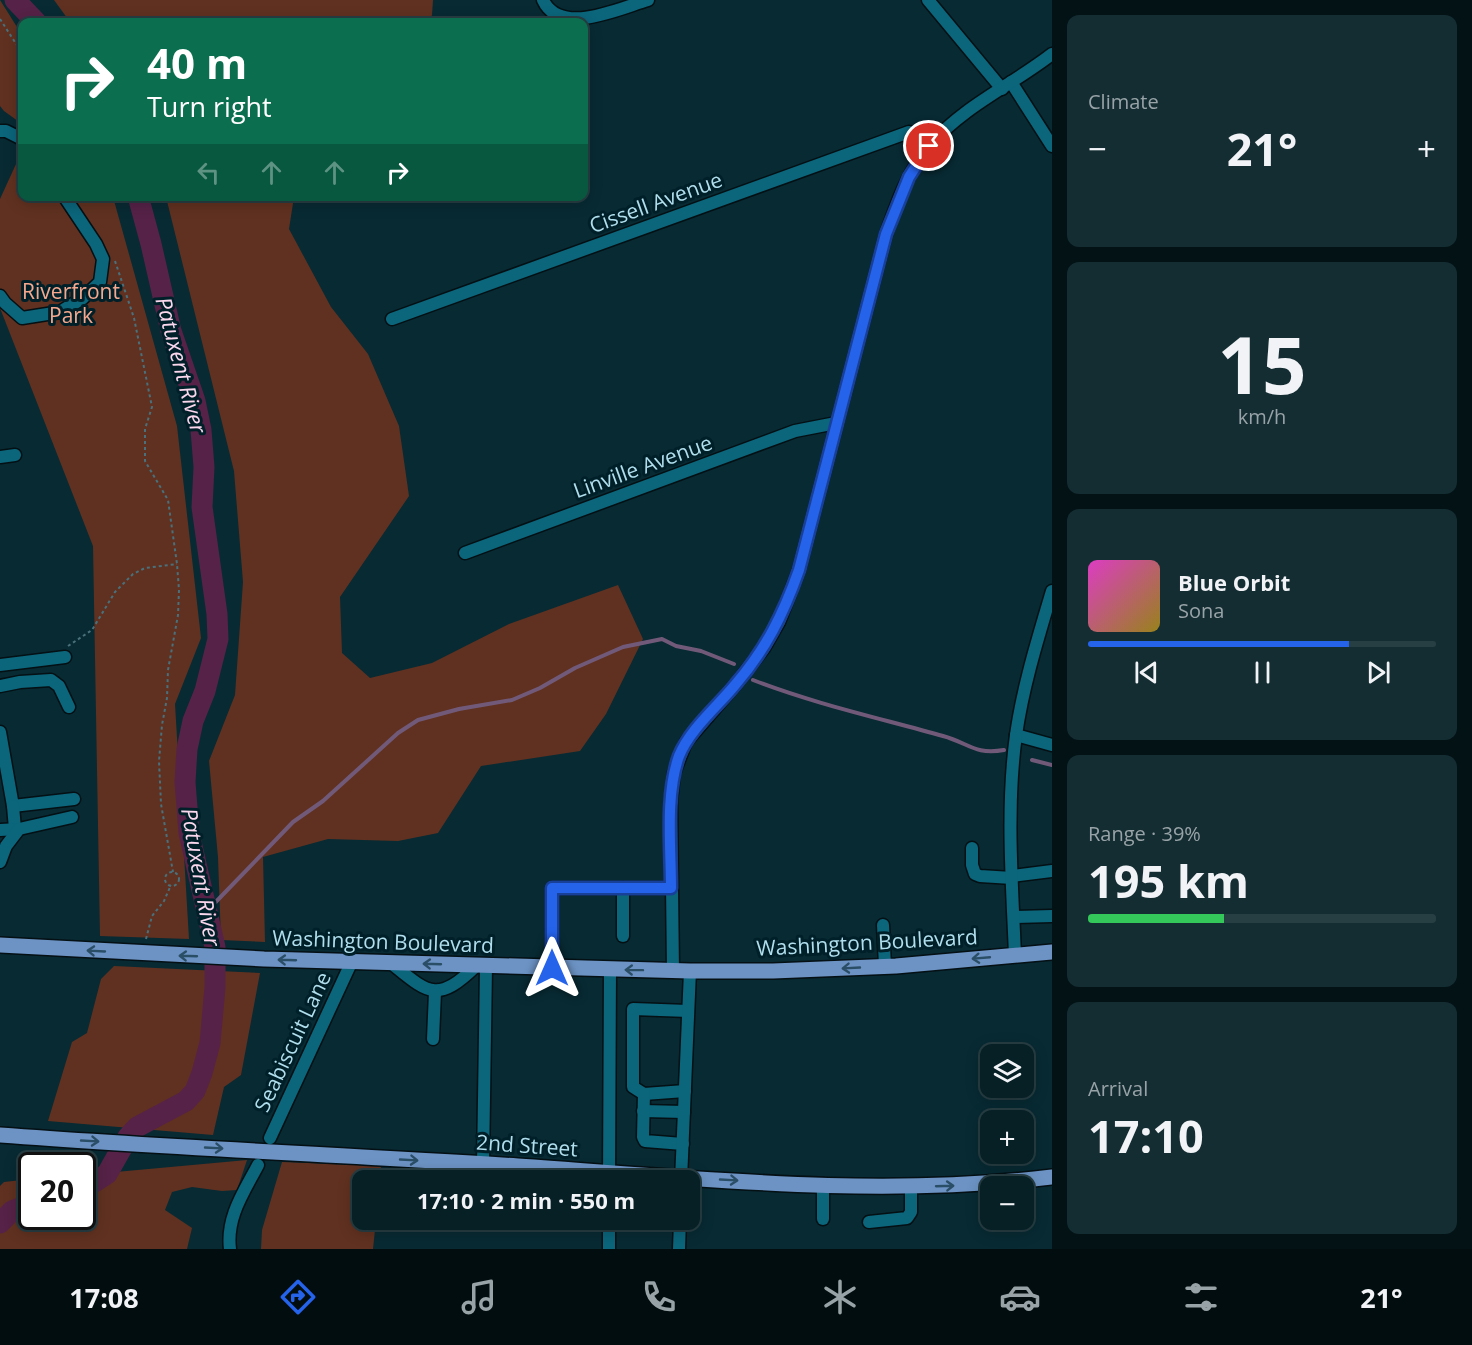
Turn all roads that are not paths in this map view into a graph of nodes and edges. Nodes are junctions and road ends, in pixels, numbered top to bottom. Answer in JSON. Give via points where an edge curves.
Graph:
{"nodes":[{"id":1,"x":543,"y":0,"type":"edge"},
{"id":2,"x":648,"y":0,"type":"edge"},
{"id":3,"x":928,"y":0,"type":"edge"},
{"id":4,"x":566,"y":18,"type":"edge"},
{"id":5,"x":584,"y":18,"type":"edge"},
{"id":6,"x":1052,"y":54,"type":"edge"},
{"id":7,"x":1006,"y":86,"type":"junction"},
{"id":8,"x":0,"y":131,"type":"edge"},
{"id":9,"x":18,"y":137,"type":"edge"},
{"id":10,"x":929,"y":146,"type":"junction"},
{"id":11,"x":1052,"y":146,"type":"edge"},
{"id":12,"x":67,"y":201,"type":"edge"},
{"id":13,"x":0,"y":296,"type":"edge"},
{"id":14,"x":392,"y":319,"type":"dead end"},
{"id":15,"x":836,"y":423,"type":"junction"},
{"id":16,"x":15,"y":455,"type":"dead end"},
{"id":17,"x":0,"y":457,"type":"edge"},
{"id":18,"x":465,"y":553,"type":"dead end"},
{"id":19,"x":1052,"y":591,"type":"edge"},
{"id":20,"x":65,"y":657,"type":"road end"},
{"id":21,"x":19,"y":662,"type":"junction"},
{"id":22,"x":0,"y":665,"type":"edge"},
{"id":23,"x":20,"y":682,"type":"junction"},
{"id":24,"x":0,"y":686,"type":"edge"},
{"id":25,"x":69,"y":707,"type":"dead end"},
{"id":26,"x":0,"y":732,"type":"edge"},
{"id":27,"x":1016,"y":735,"type":"junction"},
{"id":28,"x":1052,"y":745,"type":"edge"},
{"id":29,"x":74,"y":799,"type":"dead end"},
{"id":30,"x":13,"y":806,"type":"junction"},
{"id":31,"x":72,"y":817,"type":"dead end"},
{"id":32,"x":17,"y":829,"type":"junction"},
{"id":33,"x":0,"y":830,"type":"edge"},
{"id":34,"x":972,"y":848,"type":"dead end"},
{"id":35,"x":0,"y":862,"type":"edge"},
{"id":36,"x":1052,"y":871,"type":"edge"},
{"id":37,"x":1012,"y":877,"type":"junction"},
{"id":38,"x":623,"y":888,"type":"junction"},
{"id":39,"x":671,"y":888,"type":"junction"},
{"id":40,"x":1052,"y":916,"type":"edge"},
{"id":41,"x":1014,"y":917,"type":"junction"},
{"id":42,"x":883,"y":925,"type":"dead end"},
{"id":43,"x":623,"y":936,"type":"dead end"},
{"id":44,"x":0,"y":945,"type":"edge"},
{"id":45,"x":1052,"y":952,"type":"edge"},
{"id":46,"x":1015,"y":955,"type":"junction"},
{"id":47,"x":352,"y":962,"type":"junction"},
{"id":48,"x":391,"y":963,"type":"junction"},
{"id":49,"x":481,"y":966,"type":"junction"},
{"id":50,"x":885,"y":966,"type":"junction"},
{"id":51,"x":552,"y":968,"type":"junction"},
{"id":52,"x":610,"y":970,"type":"junction"},
{"id":53,"x":673,"y":971,"type":"junction"},
{"id":54,"x":690,"y":971,"type":"junction"},
{"id":55,"x":435,"y":992,"type":"junction"},
{"id":56,"x":688,"y":1011,"type":"junction"},
{"id":57,"x":433,"y":1039,"type":"dead end"},
{"id":58,"x":685,"y":1091,"type":"junction"},
{"id":59,"x":644,"y":1094,"type":"junction"},
{"id":60,"x":643,"y":1111,"type":"junction"},
{"id":61,"x":684,"y":1112,"type":"junction"},
{"id":62,"x":0,"y":1135,"type":"edge"},
{"id":63,"x":270,"y":1138,"type":"dead end"},
{"id":64,"x":683,"y":1144,"type":"junction"},
{"id":65,"x":483,"y":1164,"type":"junction"},
{"id":66,"x":258,"y":1165,"type":"dead end"},
{"id":67,"x":546,"y":1170,"type":"edge"},
{"id":68,"x":609,"y":1170,"type":"edge"},
{"id":69,"x":682,"y":1170,"type":"edge"},
{"id":70,"x":1052,"y":1177,"type":"edge"},
{"id":71,"x":700,"y":1180,"type":"edge"},
{"id":72,"x":823,"y":1184,"type":"junction"},
{"id":73,"x":911,"y":1187,"type":"junction"},
{"id":74,"x":824,"y":1219,"type":"dead end"},
{"id":75,"x":869,"y":1222,"type":"dead end"},
{"id":76,"x":609,"y":1230,"type":"edge"},
{"id":77,"x":680,"y":1230,"type":"edge"},
{"id":78,"x":230,"y":1249,"type":"edge"},
{"id":79,"x":609,"y":1249,"type":"edge"},
{"id":80,"x":679,"y":1249,"type":"edge"}],
"edges":[{"from":1,"to":4,"type":"street","via":[[552,12]]},
{"from":2,"to":5,"type":"street"},
{"from":3,"to":7,"type":"street"},
{"from":6,"to":7,"type":"street"},
{"from":7,"to":10,"type":"street","via":[[951,123]]},
{"from":7,"to":11,"type":"street"},
{"from":8,"to":9,"type":"street"},
{"from":10,"to":14,"type":"street","name":"Cissell Avenue","via":[[909,132]]},
{"from":10,"to":15,"type":"street","via":[[909,177],[886,234]]},
{"from":12,"to":13,"type":"street","via":[[103,259],[100,282],[60,312],[22,318]]},
{"from":15,"to":18,"type":"street","name":"Linville Avenue","via":[[795,431]]},
{"from":15,"to":39,"type":"street","via":[[799,570],[779,622],[764,648],[686,742],[680,755],[671,801]]},
{"from":16,"to":17,"type":"street"},
{"from":19,"to":27,"type":"street"},
{"from":20,"to":21,"type":"street"},
{"from":21,"to":22,"type":"street"},
{"from":21,"to":23,"type":"street"},
{"from":23,"to":24,"type":"street"},
{"from":23,"to":25,"type":"street","via":[[51,680],[59,686]]},
{"from":26,"to":30,"type":"street"},
{"from":27,"to":28,"type":"street"},
{"from":27,"to":37,"type":"street","via":[[1010,836]]},
{"from":29,"to":30,"type":"street"},
{"from":30,"to":32,"type":"street"},
{"from":31,"to":32,"type":"street"},
{"from":32,"to":33,"type":"street"},
{"from":32,"to":35,"type":"street"},
{"from":34,"to":37,"type":"street","via":[[975,874]]},
{"from":36,"to":37,"type":"street"},
{"from":37,"to":41,"type":"street"},
{"from":38,"to":39,"type":"street"},
{"from":38,"to":43,"type":"street"},
{"from":38,"to":51,"type":"street","via":[[552,888]]},
{"from":39,"to":53,"type":"street"},
{"from":40,"to":41,"type":"street"},
{"from":41,"to":46,"type":"street"},
{"from":42,"to":50,"type":"street"},
{"from":47,"to":44,"type":"main road","name":"Washington Boulevard","one_way":true},
{"from":45,"to":46,"type":"main road","name":"Washington Boulevard"},
{"from":46,"to":50,"type":"main road","name":"Washington Boulevard","one_way":true},
{"from":47,"to":48,"type":"main road","name":"Washington Boulevard"},
{"from":47,"to":63,"type":"street","name":"Seabiscuit Lane"},
{"from":49,"to":48,"type":"main road","name":"Washington Boulevard","one_way":true},
{"from":48,"to":55,"type":"street","via":[[424,989]]},
{"from":49,"to":51,"type":"main road","name":"Washington Boulevard"},
{"from":49,"to":55,"type":"street","via":[[461,981]]},
{"from":49,"to":65,"type":"street"},
{"from":50,"to":54,"type":"main road","name":"Washington Boulevard","one_way":true},
{"from":51,"to":52,"type":"main road","name":"Washington Boulevard"},
{"from":53,"to":52,"type":"main road","name":"Washington Boulevard","one_way":true},
{"from":52,"to":68,"type":"street"},
{"from":53,"to":54,"type":"main road","name":"Washington Boulevard"},
{"from":54,"to":56,"type":"street"},
{"from":55,"to":57,"type":"street"},
{"from":56,"to":58,"type":"street"},
{"from":56,"to":59,"type":"street","via":[[633,1010],[633,1087]]},
{"from":58,"to":59,"type":"street"},
{"from":58,"to":61,"type":"street"},
{"from":59,"to":60,"type":"street"},
{"from":60,"to":61,"type":"street"},
{"from":60,"to":64,"type":"street","via":[[645,1141]]},
{"from":61,"to":64,"type":"street"},
{"from":62,"to":65,"type":"main road","name":"2nd Street","one_way":true},
{"from":64,"to":69,"type":"street"},
{"from":65,"to":67,"type":"main road","name":"2nd Street"},
{"from":66,"to":78,"type":"street","via":[[232,1216]]},
{"from":73,"to":70,"type":"main road","name":"2nd Street","one_way":true},
{"from":71,"to":72,"type":"main road","name":"2nd Street","one_way":true},
{"from":72,"to":73,"type":"main road","name":"2nd Street"},
{"from":72,"to":74,"type":"street"},
{"from":73,"to":75,"type":"street","via":[[911,1212],[907,1218]]},
{"from":76,"to":79,"type":"street"},
{"from":77,"to":80,"type":"street"}]}
